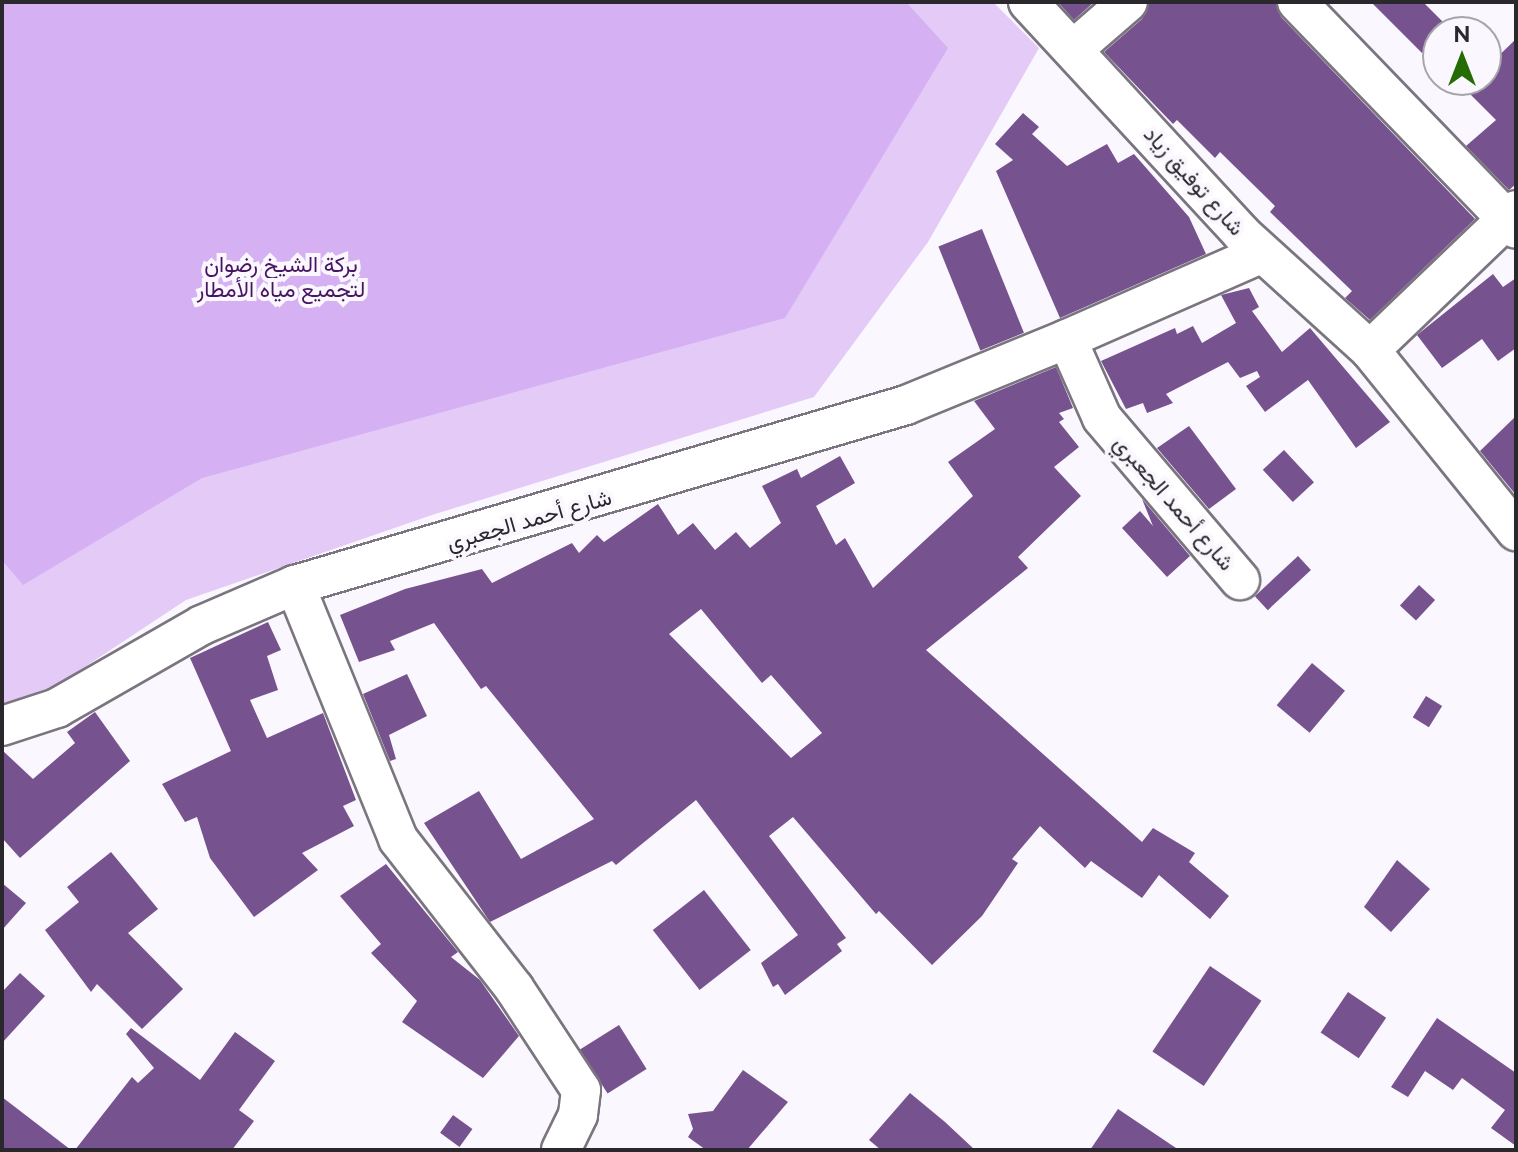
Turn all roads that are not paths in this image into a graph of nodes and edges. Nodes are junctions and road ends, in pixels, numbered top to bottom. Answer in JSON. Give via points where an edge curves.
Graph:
{"nodes":[{"id":1,"x":1028,"y":2,"type":"edge"},
{"id":2,"x":1128,"y":2,"type":"edge"},
{"id":3,"x":1297,"y":2,"type":"edge"},
{"id":4,"x":1075,"y":48,"type":"junction"},
{"id":5,"x":1512,"y":219,"type":"edge"},
{"id":6,"x":1261,"y":254,"type":"junction"},
{"id":7,"x":1067,"y":339,"type":"junction"},
{"id":8,"x":1370,"y":350,"type":"junction"},
{"id":9,"x":1516,"y":531,"type":"edge"},
{"id":10,"x":1240,"y":580,"type":"dead end"},
{"id":11,"x":295,"y":585,"type":"junction"},
{"id":12,"x":2,"y":726,"type":"edge"},
{"id":13,"x":561,"y":1150,"type":"edge"}],
"edges":[{"from":1,"to":4,"type":"street","name":"شارع توفيق زياد"},
{"from":2,"to":4,"type":"street"},
{"from":3,"to":5,"type":"street"},
{"from":4,"to":6,"type":"street","name":"شارع توفيق زياد"},
{"from":5,"to":8,"type":"street"},
{"from":6,"to":7,"type":"street","name":"شارع أحمد الجعبري"},
{"from":6,"to":8,"type":"street","name":"شارع توفيق زياد"},
{"from":7,"to":10,"type":"street","name":"شارع أحمد الجعبري","via":[[1102,418]]},
{"from":7,"to":11,"type":"street","name":"شارع أحمد الجعبري","via":[[906,405]]},
{"from":8,"to":9,"type":"street","name":"شارع توفيق زياد"},
{"from":11,"to":12,"type":"street","name":"شارع أحمد الجعبري","via":[[202,625],[57,708]]},
{"from":11,"to":13,"type":"street","via":[[398,839],[514,988],[581,1090],[578,1115]]}]}
